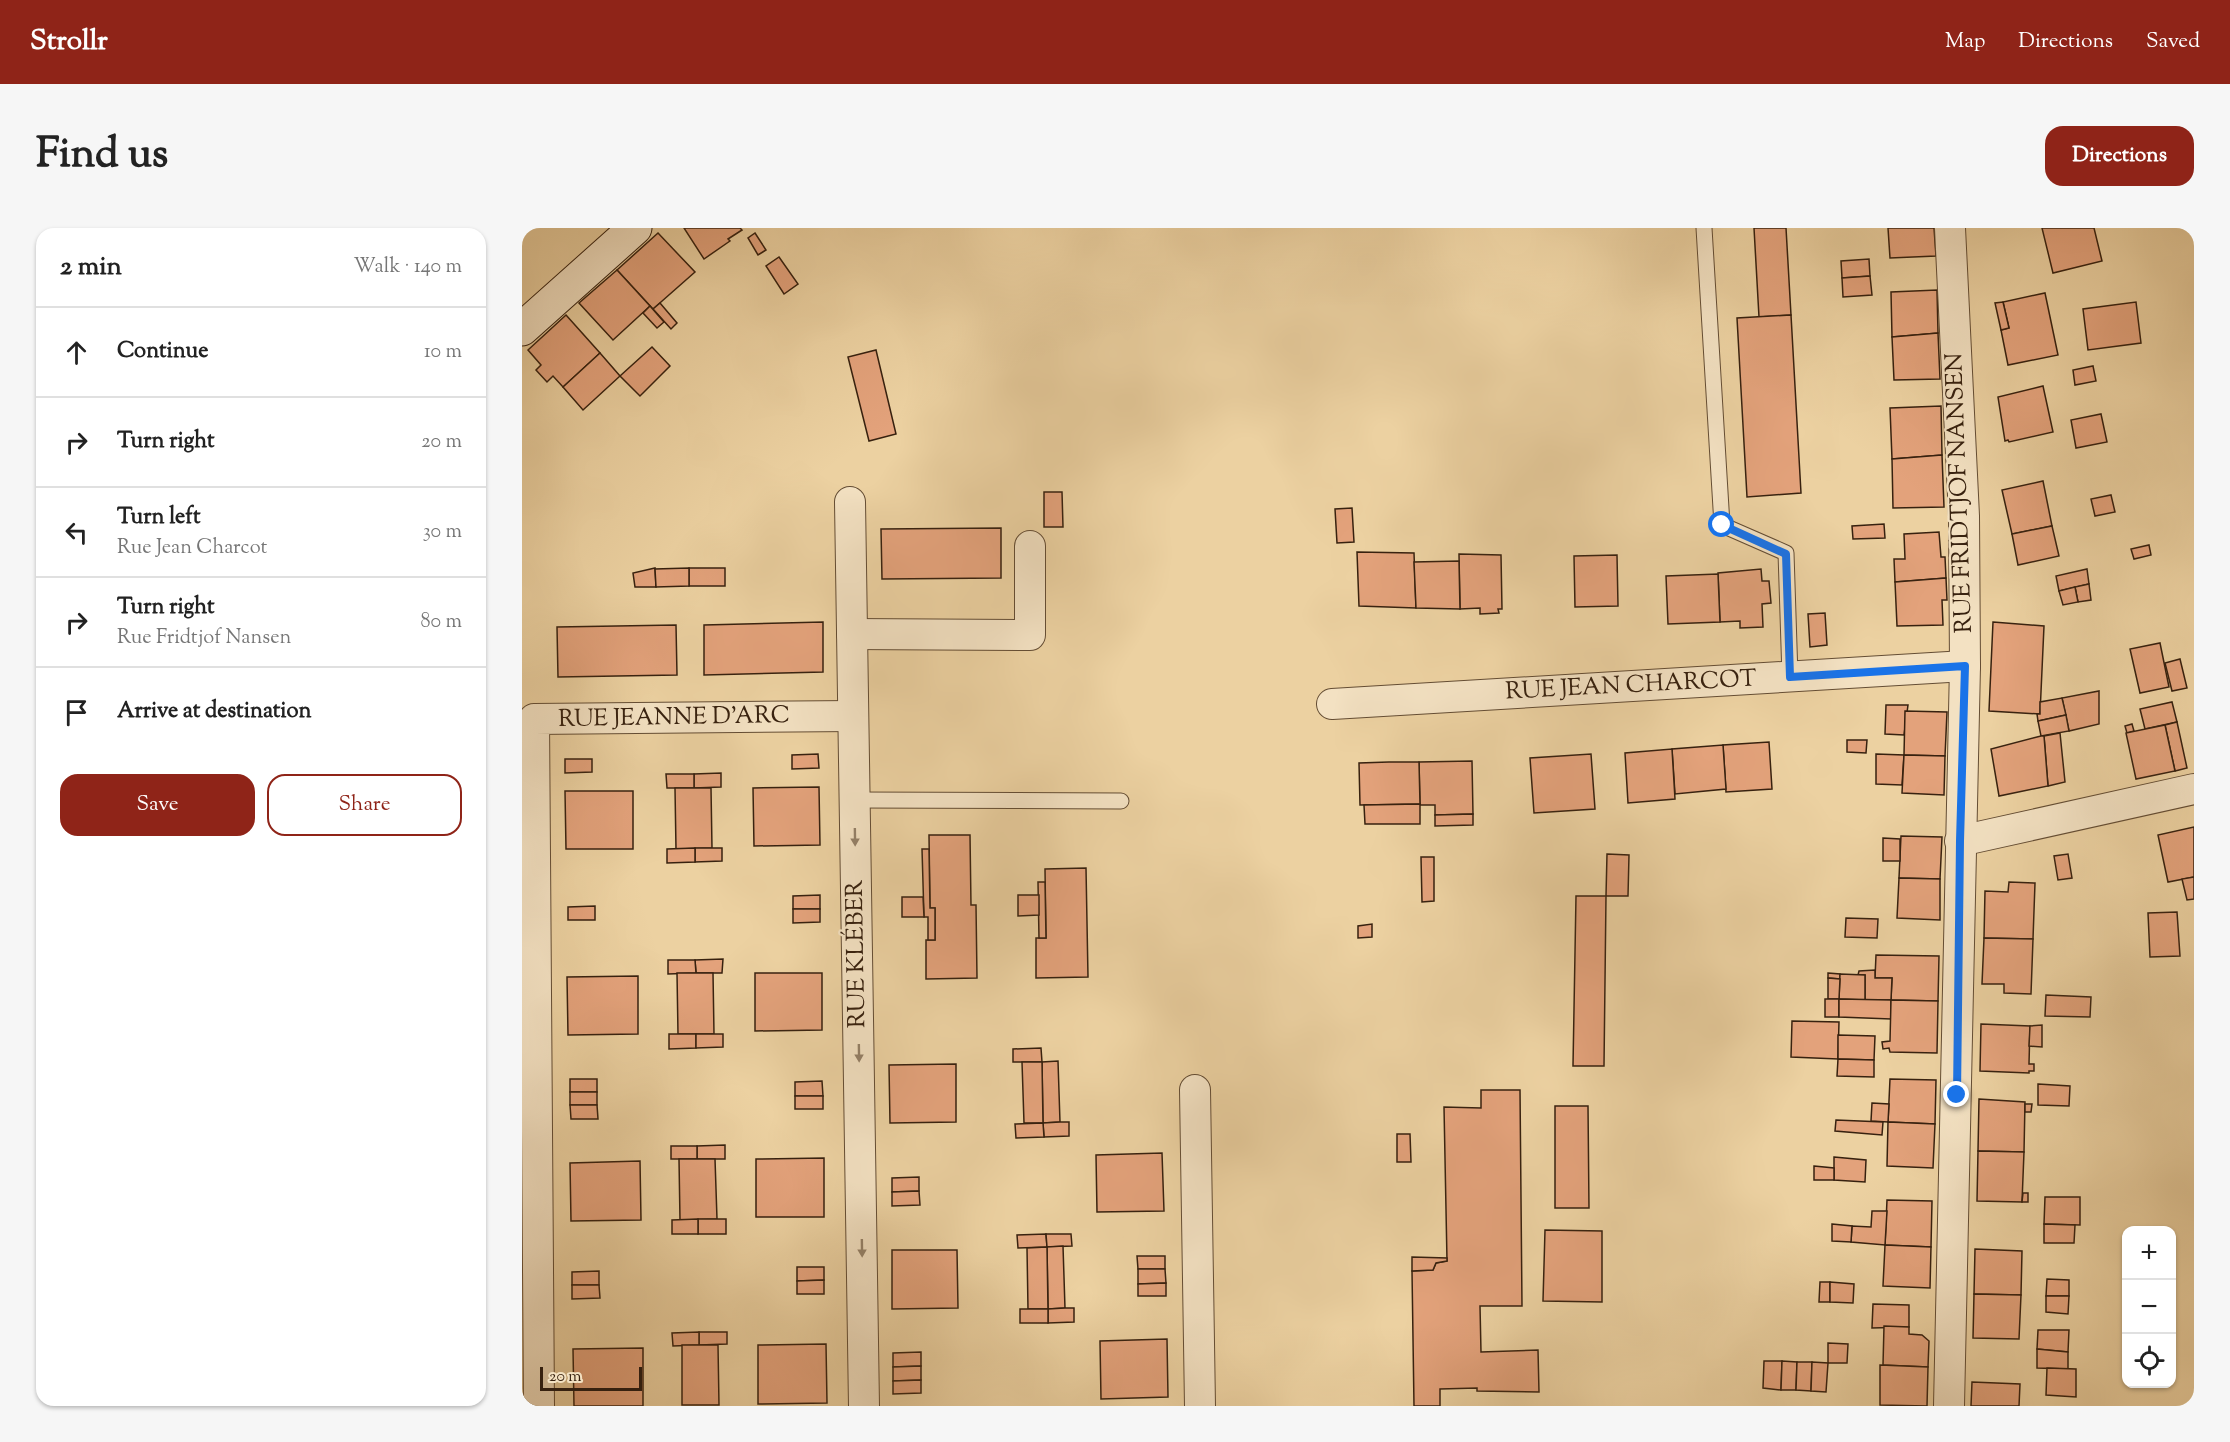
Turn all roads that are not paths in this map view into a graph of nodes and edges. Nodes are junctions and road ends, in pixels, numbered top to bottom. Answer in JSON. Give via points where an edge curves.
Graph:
{"nodes":[{"id":1,"x":635,"y":228,"type":"edge"},
{"id":2,"x":1704,"y":228,"type":"edge"},
{"id":3,"x":1950,"y":228,"type":"edge"},
{"id":4,"x":522,"y":329,"type":"edge"},
{"id":5,"x":850,"y":502,"type":"dead end"},
{"id":6,"x":1030,"y":546,"type":"dead end"},
{"id":7,"x":852,"y":634,"type":"junction"},
{"id":8,"x":1965,"y":666,"type":"junction"},
{"id":9,"x":1790,"y":677,"type":"junction"},
{"id":10,"x":1332,"y":704,"type":"dead end"},
{"id":11,"x":854,"y":716,"type":"junction"},
{"id":12,"x":2194,"y":789,"type":"edge"},
{"id":13,"x":855,"y":800,"type":"junction"},
{"id":14,"x":1121,"y":801,"type":"dead end"},
{"id":15,"x":1960,"y":841,"type":"junction"},
{"id":16,"x":1195,"y":1090,"type":"dead end"},
{"id":17,"x":539,"y":1406,"type":"edge"},
{"id":18,"x":864,"y":1406,"type":"edge"},
{"id":19,"x":1200,"y":1406,"type":"edge"},
{"id":20,"x":1949,"y":1406,"type":"edge"}],
"edges":[{"from":1,"to":4,"type":"street"},
{"from":2,"to":9,"type":"lane","via":[[1722,525],[1786,554]]},
{"from":3,"to":8,"type":"street","name":"RUE FRIDTJOF NANSEN","via":[[1964,516]]},
{"from":5,"to":7,"type":"street","name":"RUE KLÉBER"},
{"from":6,"to":7,"type":"street","via":[[1030,635]]},
{"from":7,"to":11,"type":"street","name":"RUE KLÉBER"},
{"from":8,"to":9,"type":"street","name":"RUE JEAN CHARCOT"},
{"from":8,"to":15,"type":"street","name":"RUE FRIDTJOF NANSEN"},
{"from":9,"to":10,"type":"street","name":"RUE JEAN CHARCOT"},
{"from":11,"to":13,"type":"street","name":"RUE KLÉBER"},
{"from":11,"to":17,"type":"street","name":"RUE JEANNE D'ARC","via":[[534,719]]},
{"from":12,"to":15,"type":"street"},
{"from":13,"to":14,"type":"lane"},
{"from":13,"to":18,"type":"street","name":"RUE KLÉBER","one_way":true},
{"from":15,"to":20,"type":"street","name":"RUE FRIDTJOF NANSEN"},
{"from":16,"to":19,"type":"street"}]}
